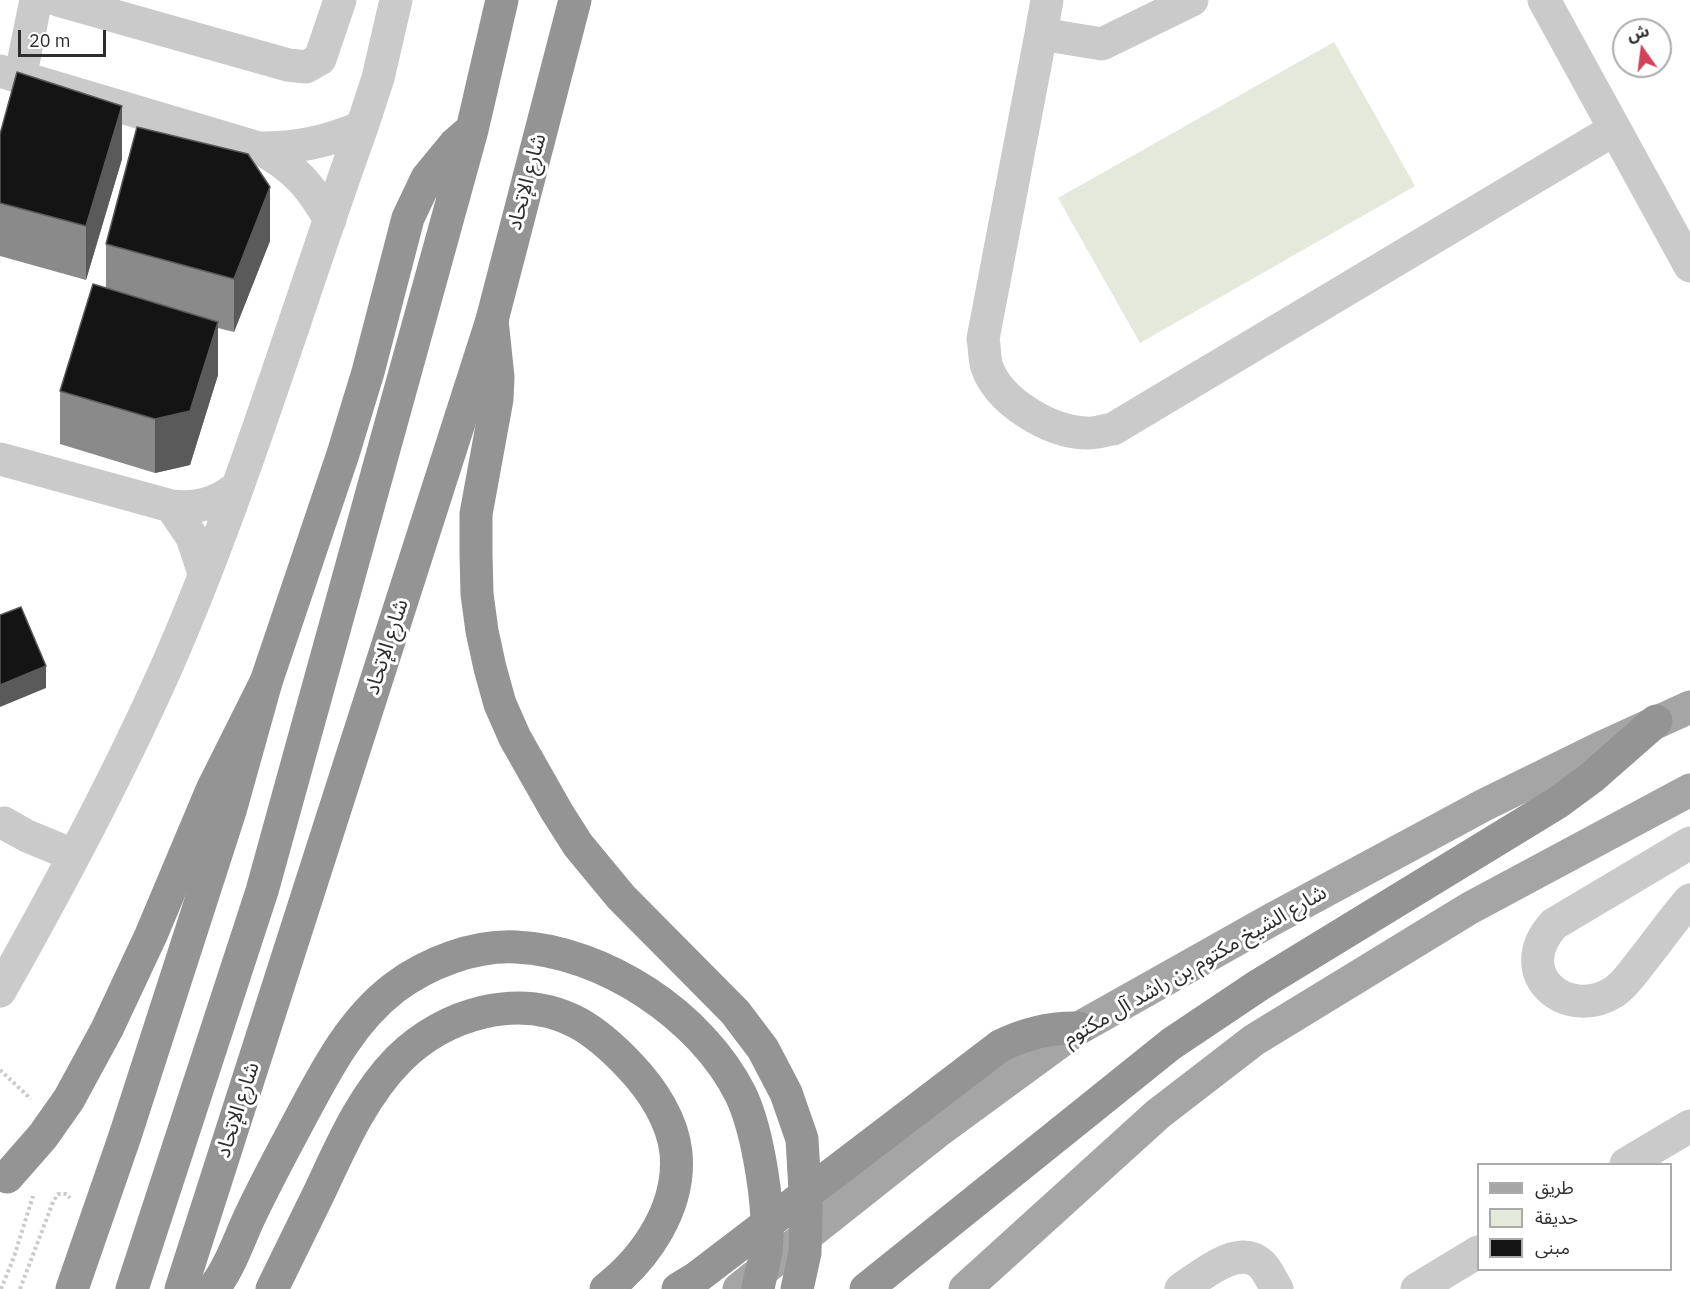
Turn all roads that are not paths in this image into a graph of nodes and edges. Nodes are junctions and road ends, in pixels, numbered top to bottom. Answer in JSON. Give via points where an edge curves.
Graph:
{"nodes":[{"id":1,"x":36,"y":0,"type":"edge"},
{"id":2,"x":58,"y":0,"type":"edge"},
{"id":3,"x":340,"y":0,"type":"edge"},
{"id":4,"x":396,"y":0,"type":"edge"},
{"id":5,"x":502,"y":0,"type":"edge"},
{"id":6,"x":575,"y":0,"type":"edge"},
{"id":7,"x":1047,"y":0,"type":"edge"},
{"id":8,"x":1192,"y":0,"type":"edge"},
{"id":9,"x":1544,"y":0,"type":"edge"},
{"id":10,"x":1041,"y":34,"type":"junction"},
{"id":11,"x":10,"y":74,"type":"edge"},
{"id":12,"x":362,"y":127,"type":"junction"},
{"id":13,"x":1615,"y":129,"type":"junction"},
{"id":14,"x":472,"y":130,"type":"junction"},
{"id":15,"x":259,"y":148,"type":"junction"},
{"id":16,"x":330,"y":220,"type":"junction"},
{"id":17,"x":1690,"y":266,"type":"edge"},
{"id":18,"x":492,"y":320,"type":"junction"},
{"id":19,"x":0,"y":459,"type":"edge"},
{"id":20,"x":236,"y":489,"type":"junction"},
{"id":21,"x":171,"y":506,"type":"junction"},
{"id":22,"x":204,"y":573,"type":"junction"},
{"id":23,"x":266,"y":682,"type":"junction"},
{"id":24,"x":1690,"y":707,"type":"edge"},
{"id":25,"x":1656,"y":721,"type":"junction"},
{"id":26,"x":1690,"y":790,"type":"edge"},
{"id":27,"x":4,"y":823,"type":"dead end"},
{"id":28,"x":1690,"y":843,"type":"edge"},
{"id":29,"x":73,"y":855,"type":"junction"},
{"id":30,"x":1690,"y":900,"type":"edge"},
{"id":31,"x":0,"y":991,"type":"edge"},
{"id":32,"x":1079,"y":1028,"type":"junction"},
{"id":33,"x":1690,"y":1126,"type":"edge"},
{"id":34,"x":1628,"y":1163,"type":"edge"},
{"id":35,"x":14,"y":1184,"type":"edge"},
{"id":36,"x":1477,"y":1253,"type":"edge"},
{"id":37,"x":986,"y":1276,"type":"edge"},
{"id":38,"x":72,"y":1289,"type":"edge"},
{"id":39,"x":132,"y":1289,"type":"edge"},
{"id":40,"x":181,"y":1289,"type":"edge"},
{"id":41,"x":213,"y":1289,"type":"edge"},
{"id":42,"x":272,"y":1289,"type":"edge"},
{"id":43,"x":606,"y":1289,"type":"edge"},
{"id":44,"x":678,"y":1289,"type":"edge"},
{"id":45,"x":740,"y":1289,"type":"edge"},
{"id":46,"x":758,"y":1289,"type":"edge"},
{"id":47,"x":797,"y":1289,"type":"edge"},
{"id":48,"x":866,"y":1289,"type":"edge"},
{"id":49,"x":964,"y":1289,"type":"edge"},
{"id":50,"x":1181,"y":1289,"type":"edge"},
{"id":51,"x":1277,"y":1289,"type":"edge"},
{"id":52,"x":1417,"y":1289,"type":"edge"}],
"edges":[{"from":1,"to":11,"type":"street"},
{"from":2,"to":3,"type":"street","via":[[306,67],[320,59]]},
{"from":4,"to":12,"type":"street"},
{"from":5,"to":14,"type":"highway"},
{"from":6,"to":18,"type":"highway","name":"شارع الإتحاد"},
{"from":7,"to":10,"type":"street"},
{"from":8,"to":10,"type":"street","via":[[1102,44]]},
{"from":9,"to":13,"type":"street"},
{"from":10,"to":13,"type":"street","via":[[983,339],[987,367],[1000,388],[1038,419],[1063,430],[1088,434],[1113,429]]},
{"from":11,"to":15,"type":"street"},
{"from":12,"to":15,"type":"street","via":[[312,145]]},
{"from":12,"to":16,"type":"street"},
{"from":13,"to":17,"type":"street"},
{"from":14,"to":23,"type":"highway","via":[[440,160],[408,218],[343,454]]},
{"from":14,"to":39,"type":"highway","via":[[262,891]]},
{"from":15,"to":16,"type":"street","via":[[300,176]]},
{"from":16,"to":20,"type":"street"},
{"from":18,"to":40,"type":"highway","name":"شارع الإتحاد"},
{"from":18,"to":47,"type":"highway","bridge":true,"via":[[497,399],[476,514],[476,553],[482,631],[500,704],[556,812],[578,844],[621,897],[735,1012],[763,1049],[786,1093],[802,1139],[806,1208],[805,1253]]},
{"from":19,"to":21,"type":"street"},
{"from":20,"to":21,"type":"street","via":[[212,504]]},
{"from":20,"to":22,"type":"street"},
{"from":21,"to":22,"type":"street","via":[[192,537]]},
{"from":22,"to":29,"type":"street","via":[[170,659]]},
{"from":23,"to":35,"type":"highway","bridge":true,"via":[[213,790],[107,1029],[69,1099]]},
{"from":23,"to":38,"type":"highway","bridge":true,"via":[[230,811]]},
{"from":24,"to":25,"type":"main road","name":"شارع الشيخ مكتوم بن راشد آل مكتوم"},
{"from":25,"to":32,"type":"main road","name":"شارع الشيخ مكتوم بن راشد آل مكتوم","via":[[1427,835]]},
{"from":25,"to":48,"type":"highway","via":[[1557,803],[1259,985],[1171,1044]]},
{"from":26,"to":37,"type":"main road","via":[[1470,908],[1254,1040],[1158,1114]]},
{"from":27,"to":29,"type":"street"},
{"from":28,"to":30,"type":"street","via":[[1554,924],[1538,948],[1541,977],[1562,997],[1579,1001],[1613,993],[1627,982]]},
{"from":29,"to":31,"type":"street"},
{"from":32,"to":44,"type":"highway","via":[[1038,1030],[1000,1046]]},
{"from":32,"to":45,"type":"main road","name":"شارع الشيخ مكتوم بن راشد آل مكتوم","via":[[937,1132]]},
{"from":33,"to":34,"type":"street"},
{"from":36,"to":52,"type":"street"},
{"from":37,"to":49,"type":"main road"},
{"from":41,"to":46,"type":"highway","bridge":true,"via":[[315,1092],[374,1005],[441,962],[484,949],[513,946],[550,951],[615,974],[681,1017],[721,1061],[741,1095],[752,1125],[762,1173],[766,1250]]},
{"from":42,"to":43,"type":"highway","via":[[341,1146],[376,1087],[399,1059],[436,1030],[458,1020],[481,1012],[529,1008],[578,1023],[606,1042],[645,1082],[672,1136],[675,1176],[663,1221],[638,1260]]},
{"from":50,"to":51,"type":"street","via":[[1222,1263],[1241,1256],[1260,1263]]}]}
